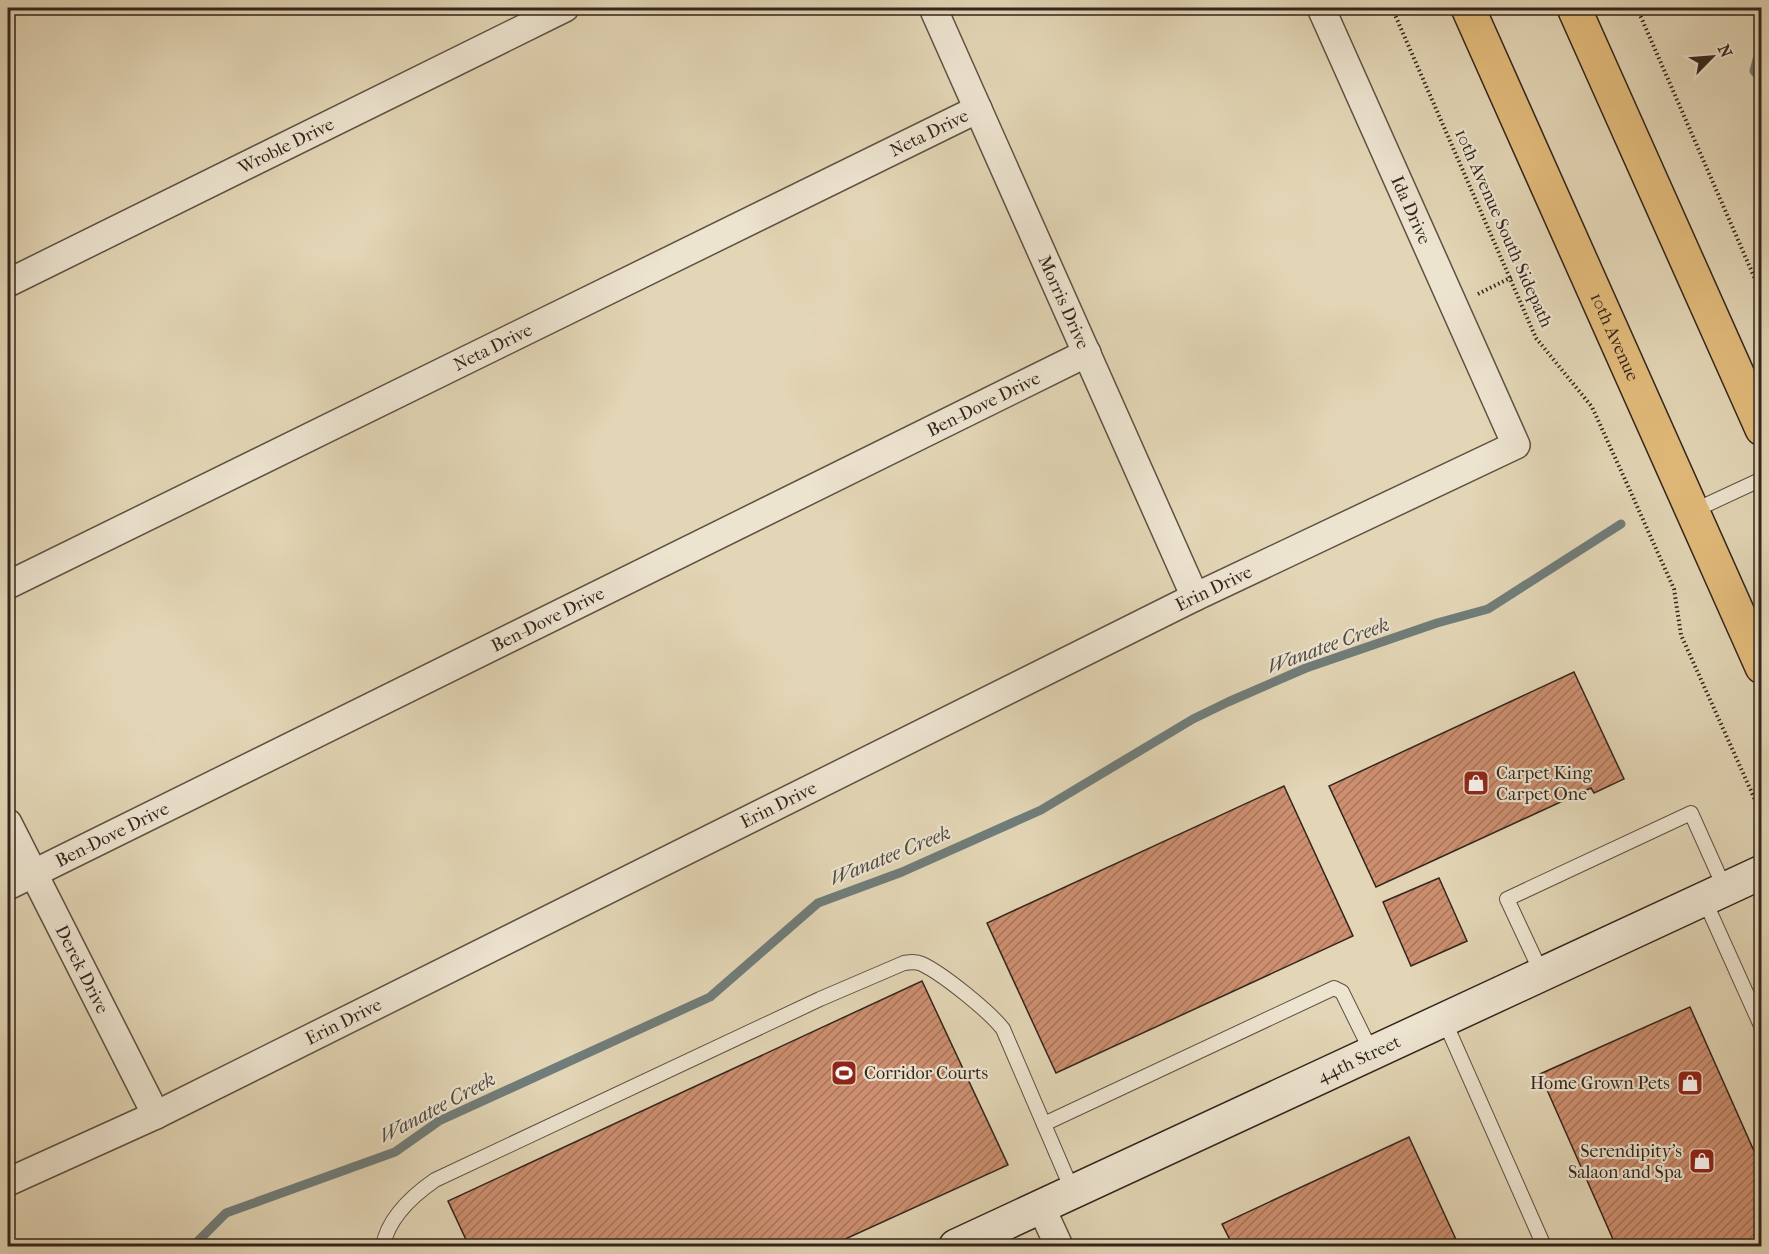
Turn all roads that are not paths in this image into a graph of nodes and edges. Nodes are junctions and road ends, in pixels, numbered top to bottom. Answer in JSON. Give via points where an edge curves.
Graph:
{"nodes":[{"id":1,"x":565,"y":8,"type":"edge"},
{"id":2,"x":933,"y":8,"type":"edge"},
{"id":3,"x":1321,"y":8,"type":"edge"},
{"id":4,"x":1468,"y":8,"type":"edge"},
{"id":5,"x":1574,"y":8,"type":"edge"},
{"id":6,"x":978,"y":108,"type":"junction"},
{"id":7,"x":8,"y":283,"type":"edge"},
{"id":8,"x":1087,"y":353,"type":"junction"},
{"id":9,"x":1501,"y":412,"type":"joint"},
{"id":10,"x":1761,"y":429,"type":"edge"},
{"id":11,"x":1761,"y":479,"type":"edge"},
{"id":12,"x":1691,"y":512,"type":"junction"},
{"id":13,"x":8,"y":585,"type":"edge"},
{"id":14,"x":1195,"y":597,"type":"junction"},
{"id":15,"x":1761,"y":668,"type":"edge"},
{"id":16,"x":8,"y":823,"type":"edge"},
{"id":17,"x":1761,"y":872,"type":"edge"},
{"id":18,"x":33,"y":873,"type":"junction"},
{"id":19,"x":8,"y":886,"type":"edge"},
{"id":20,"x":1715,"y":894,"type":"junction"},
{"id":21,"x":1542,"y":974,"type":"junction"},
{"id":22,"x":1444,"y":1020,"type":"junction"},
{"id":23,"x":1761,"y":1028,"type":"edge"},
{"id":24,"x":1372,"y":1053,"type":"junction"},
{"id":25,"x":156,"y":1115,"type":"junction"},
{"id":26,"x":1044,"y":1124,"type":"junction"},
{"id":27,"x":8,"y":1182,"type":"edge"},
{"id":28,"x":1074,"y":1192,"type":"junction"},
{"id":29,"x":1041,"y":1207,"type":"junction"},
{"id":30,"x":383,"y":1246,"type":"edge"},
{"id":31,"x":956,"y":1246,"type":"edge"},
{"id":32,"x":1059,"y":1246,"type":"edge"},
{"id":33,"x":1544,"y":1246,"type":"edge"}],
"edges":[{"from":1,"to":7,"type":"street","name":"Wroble Drive"},
{"from":2,"to":6,"type":"street","name":"Morris Drive"},
{"from":3,"to":9,"type":"street","name":"Ida Drive"},
{"from":4,"to":12,"type":"main road","name":"10th Avenue"},
{"from":5,"to":10,"type":"main road"},
{"from":6,"to":8,"type":"street","name":"Morris Drive"},
{"from":6,"to":13,"type":"street","name":"Neta Drive"},
{"from":8,"to":14,"type":"street","name":"Morris Drive"},
{"from":8,"to":18,"type":"street","name":"Ben-Dove Drive"},
{"from":9,"to":14,"type":"street","name":"Erin Drive","via":[[1516,445]]},
{"from":11,"to":12,"type":"lane"},
{"from":12,"to":15,"type":"main road","name":"10th Avenue"},
{"from":14,"to":25,"type":"street","name":"Erin Drive"},
{"from":16,"to":18,"type":"street","name":"Derek Drive"},
{"from":17,"to":20,"type":"street","name":"44th Street"},
{"from":18,"to":19,"type":"street","name":"Ben-Dove Drive"},
{"from":18,"to":25,"type":"street","name":"Derek Drive"},
{"from":20,"to":21,"type":"street","name":"44th Street"},
{"from":20,"to":21,"type":"lane","via":[[1690,813],[1507,899]]},
{"from":20,"to":23,"type":"lane"},
{"from":21,"to":22,"type":"street","name":"44th Street"},
{"from":22,"to":24,"type":"street","name":"44th Street"},
{"from":22,"to":33,"type":"lane"},
{"from":24,"to":26,"type":"lane","via":[[1342,992],[1334,988]]},
{"from":24,"to":28,"type":"street","name":"44th Street"},
{"from":25,"to":27,"type":"street","name":"Erin Drive"},
{"from":26,"to":28,"type":"lane"},
{"from":26,"to":30,"type":"lane","via":[[1003,1029],[994,1018],[921,963],[904,963],[435,1180],[417,1192],[393,1220]]},
{"from":28,"to":29,"type":"street","name":"44th Street"},
{"from":29,"to":31,"type":"street","name":"44th Street"},
{"from":29,"to":32,"type":"street"}]}
